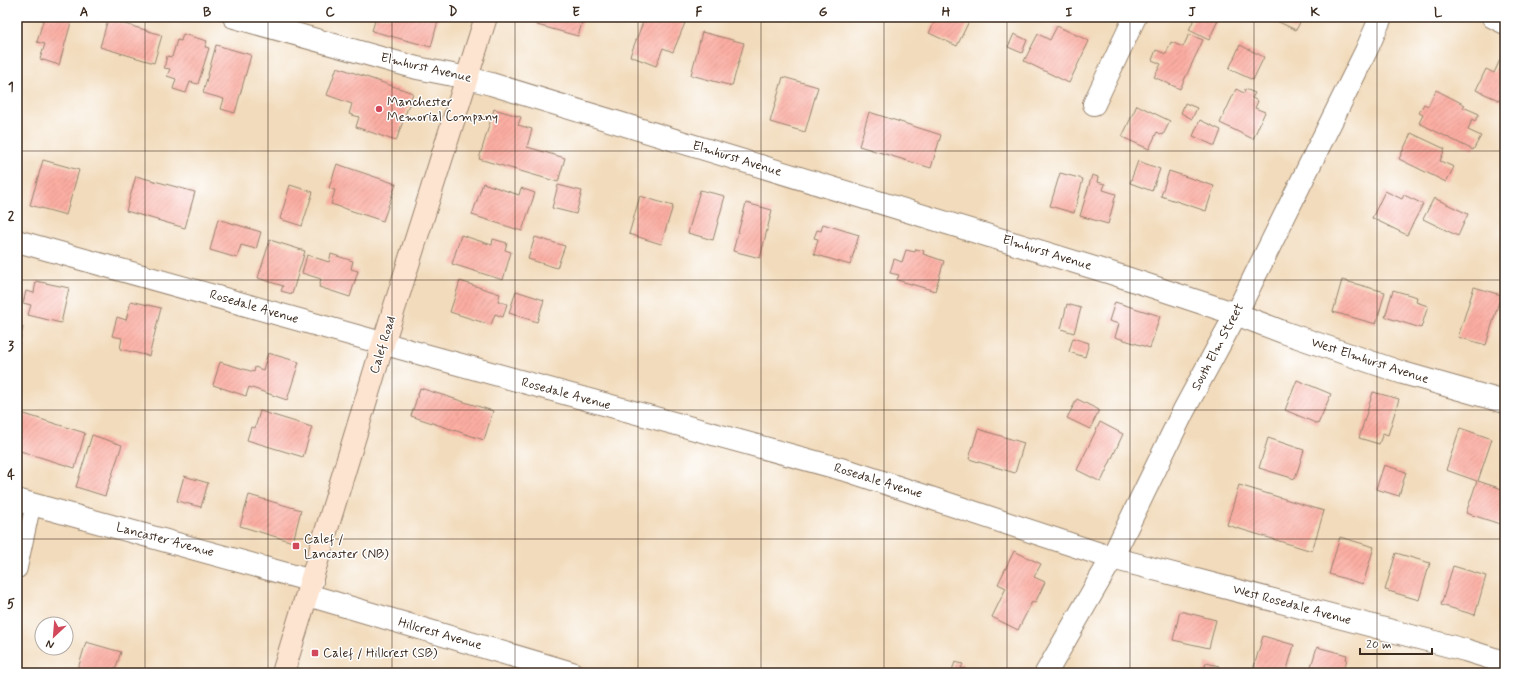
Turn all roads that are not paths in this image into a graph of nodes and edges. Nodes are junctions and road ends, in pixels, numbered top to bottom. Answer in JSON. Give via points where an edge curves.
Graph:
{"nodes":[{"id":1,"x":234,"y":17,"type":"edge"},
{"id":2,"x":486,"y":17,"type":"edge"},
{"id":3,"x":1136,"y":17,"type":"edge"},
{"id":4,"x":1381,"y":17,"type":"edge"},
{"id":5,"x":1493,"y":17,"type":"edge"},
{"id":6,"x":1505,"y":23,"type":"edge"},
{"id":7,"x":468,"y":78,"type":"junction"},
{"id":8,"x":1094,"y":104,"type":"dead end"},
{"id":9,"x":17,"y":241,"type":"edge"},
{"id":10,"x":1236,"y":314,"type":"junction"},
{"id":11,"x":384,"y":344,"type":"junction"},
{"id":12,"x":1505,"y":402,"type":"edge"},
{"id":13,"x":25,"y":502,"type":"edge"},
{"id":14,"x":1112,"y":558,"type":"junction"},
{"id":15,"x":19,"y":570,"type":"dead end"},
{"id":16,"x":310,"y":588,"type":"junction"},
{"id":17,"x":1494,"y":659,"type":"dead end"},
{"id":18,"x":283,"y":673,"type":"edge"},
{"id":19,"x":572,"y":673,"type":"edge"},
{"id":20,"x":1046,"y":673,"type":"edge"}],
"edges":[{"from":1,"to":7,"type":"street","name":"Elmhurst Avenue","via":[[417,68]]},
{"from":2,"to":7,"type":"main road","name":"Calef Road"},
{"from":3,"to":8,"type":"street"},
{"from":4,"to":10,"type":"street","name":"South Elm Street"},
{"from":5,"to":6,"type":"street"},
{"from":7,"to":10,"type":"street","name":"Elmhurst Avenue","via":[[1111,273]]},
{"from":7,"to":11,"type":"main road","name":"Calef Road"},
{"from":9,"to":11,"type":"street","name":"Rosedale Avenue"},
{"from":10,"to":12,"type":"street","name":"West Elmhurst Avenue","via":[[1403,373]]},
{"from":10,"to":14,"type":"street","name":"South Elm Street","via":[[1184,410]]},
{"from":11,"to":14,"type":"street","name":"Rosedale Avenue","via":[[852,472]]},
{"from":11,"to":16,"type":"main road","name":"Calef Road"},
{"from":13,"to":15,"type":"lane"},
{"from":13,"to":16,"type":"street","name":"Lancaster Avenue"},
{"from":14,"to":17,"type":"street","name":"West Rosedale Avenue"},
{"from":14,"to":20,"type":"street","name":"South Elm Street"},
{"from":16,"to":18,"type":"main road","name":"Calef Road"},
{"from":16,"to":19,"type":"street","name":"Hillcrest Avenue"}]}
